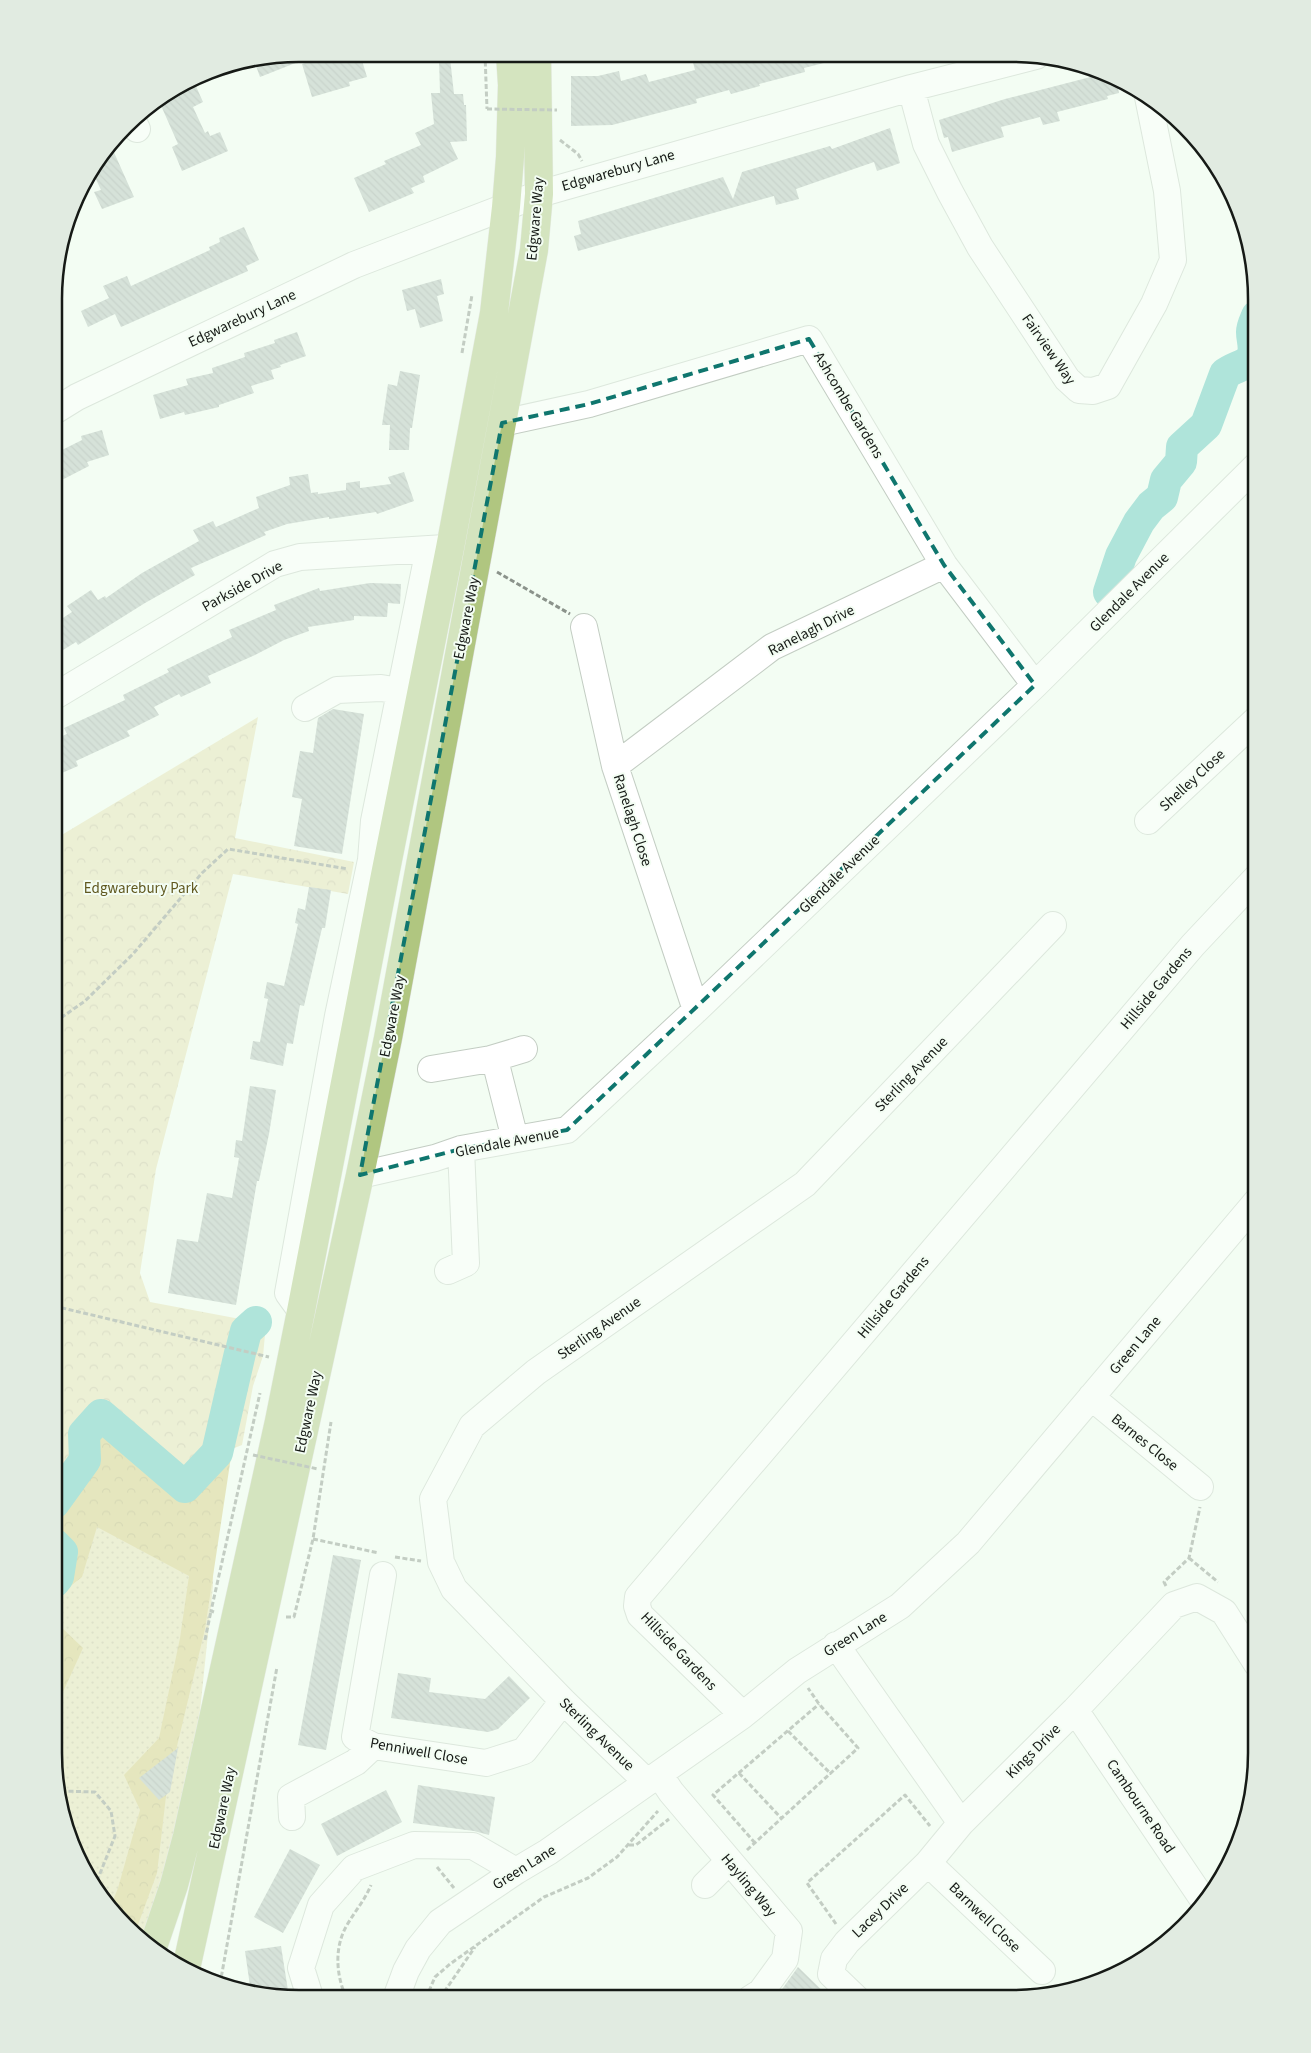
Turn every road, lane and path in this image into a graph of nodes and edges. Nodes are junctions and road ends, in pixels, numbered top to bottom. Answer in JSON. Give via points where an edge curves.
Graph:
{"nodes":[{"id":1,"x":485,"y":62,"type":"edge"},
{"id":2,"x":510,"y":62,"type":"edge"},
{"id":3,"x":537,"y":62,"type":"edge"},
{"id":4,"x":1012,"y":62,"type":"edge"},
{"id":5,"x":911,"y":88,"type":"junction"},
{"id":6,"x":1150,"y":107,"type":"edge"},
{"id":7,"x":557,"y":110,"type":"dead end"},
{"id":8,"x":539,"y":194,"type":"junction"},
{"id":9,"x":506,"y":207,"type":"junction"},
{"id":10,"x":62,"y":406,"type":"edge"},
{"id":11,"x":502,"y":423,"type":"junction"},
{"id":12,"x":1248,"y":474,"type":"edge"},
{"id":13,"x":440,"y":548,"type":"junction"},
{"id":14,"x":944,"y":565,"type":"junction"},
{"id":15,"x":492,"y":570,"type":"dead end"},
{"id":16,"x":584,"y":627,"type":"joint"},
{"id":17,"x":1035,"y":686,"type":"junction"},
{"id":18,"x":400,"y":691,"type":"junction"},
{"id":19,"x":62,"y":692,"type":"edge"},
{"id":20,"x":305,"y":708,"type":"dead end"},
{"id":21,"x":1248,"y":727,"type":"edge"},
{"id":22,"x":615,"y":766,"type":"junction"},
{"id":23,"x":1148,"y":821,"type":"dead end"},
{"id":24,"x":368,"y":872,"type":"junction"},
{"id":25,"x":1248,"y":887,"type":"edge"},
{"id":26,"x":1053,"y":926,"type":"dead end"},
{"id":27,"x":696,"y":1010,"type":"junction"},
{"id":28,"x":62,"y":1017,"type":"edge"},
{"id":29,"x":524,"y":1049,"type":"dead end"},
{"id":30,"x":491,"y":1059,"type":"junction"},
{"id":31,"x":430,"y":1069,"type":"dead end"},
{"id":32,"x":515,"y":1139,"type":"junction"},
{"id":33,"x":461,"y":1149,"type":"junction"},
{"id":34,"x":360,"y":1175,"type":"junction"},
{"id":35,"x":1248,"y":1212,"type":"edge"},
{"id":36,"x":448,"y":1271,"type":"dead end"},
{"id":37,"x":295,"y":1302,"type":"junction"},
{"id":38,"x":62,"y":1308,"type":"edge"},
{"id":39,"x":269,"y":1357,"type":"dead end"},
{"id":40,"x":1091,"y":1397,"type":"junction"},
{"id":41,"x":253,"y":1455,"type":"dead end"},
{"id":42,"x":318,"y":1469,"type":"dead end"},
{"id":43,"x":1200,"y":1487,"type":"joint"},
{"id":44,"x":383,"y":1575,"type":"dead end"},
{"id":45,"x":1174,"y":1605,"type":"junction"},
{"id":46,"x":286,"y":1617,"type":"dead end"},
{"id":47,"x":284,"y":1627,"type":"dead end"},
{"id":48,"x":836,"y":1645,"type":"junction"},
{"id":49,"x":1248,"y":1650,"type":"edge"},
{"id":50,"x":278,"y":1665,"type":"dead end"},
{"id":51,"x":797,"y":1671,"type":"junction"},
{"id":52,"x":562,"y":1701,"type":"junction"},
{"id":53,"x":819,"y":1704,"type":"junction"},
{"id":54,"x":1075,"y":1710,"type":"junction"},
{"id":55,"x":743,"y":1715,"type":"junction"},
{"id":56,"x":788,"y":1731,"type":"junction"},
{"id":57,"x":373,"y":1746,"type":"junction"},
{"id":58,"x":739,"y":1772,"type":"junction"},
{"id":59,"x":831,"y":1774,"type":"junction"},
{"id":60,"x":665,"y":1789,"type":"junction"},
{"id":61,"x":66,"y":1791,"type":"edge"},
{"id":62,"x":292,"y":1817,"type":"dead end"},
{"id":63,"x":782,"y":1818,"type":"junction"},
{"id":64,"x":961,"y":1823,"type":"junction"},
{"id":65,"x":756,"y":1843,"type":"junction"},
{"id":66,"x":628,"y":1845,"type":"junction"},
{"id":67,"x":439,"y":1846,"type":"junction"},
{"id":68,"x":936,"y":1853,"type":"junction"},
{"id":69,"x":374,"y":1860,"type":"junction"},
{"id":70,"x":730,"y":1862,"type":"junction"},
{"id":71,"x":516,"y":1871,"type":"junction"},
{"id":72,"x":98,"y":1878,"type":"edge"},
{"id":73,"x":706,"y":1885,"type":"dead end"},
{"id":74,"x":1201,"y":1896,"type":"edge"},
{"id":75,"x":467,"y":1904,"type":"junction"},
{"id":76,"x":848,"y":1940,"type":"junction"},
{"id":77,"x":155,"y":1941,"type":"edge"},
{"id":78,"x":478,"y":1943,"type":"junction"},
{"id":79,"x":187,"y":1962,"type":"edge"},
{"id":80,"x":1042,"y":1971,"type":"dead end"},
{"id":81,"x":221,"y":1977,"type":"edge"},
{"id":82,"x":308,"y":1990,"type":"edge"},
{"id":83,"x":342,"y":1990,"type":"edge"},
{"id":84,"x":399,"y":1990,"type":"edge"},
{"id":85,"x":429,"y":1990,"type":"edge"},
{"id":86,"x":446,"y":1990,"type":"edge"},
{"id":87,"x":762,"y":1990,"type":"edge"},
{"id":88,"x":848,"y":1990,"type":"edge"}],
"edges":[{"from":1,"to":7,"type":"path","bridge":true,"via":[[487,109]]},
{"from":2,"to":9,"type":"highway","name":"Edgware Way"},
{"from":3,"to":8,"type":"highway","name":"Edgware Way"},
{"from":4,"to":5,"type":"street","name":"Edgwarebury Lane"},
{"from":5,"to":6,"type":"street","name":"Fairview Way","via":[[926,144],[980,247],[1068,379],[1079,390],[1093,391],[1108,386],[1154,304],[1173,260],[1167,191]]},
{"from":5,"to":8,"type":"street","name":"Edgwarebury Lane"},
{"from":8,"to":9,"type":"street","name":"Edgwarebury Lane"},
{"from":8,"to":11,"type":"highway","name":"Edgware Way","via":[[534,250]]},
{"from":9,"to":10,"type":"street","name":"Edgwarebury Lane","via":[[354,265]]},
{"from":9,"to":13,"type":"highway","name":"Edgware Way","via":[[494,313]]},
{"from":11,"to":14,"type":"street","name":"Ashcombe Gardens","via":[[589,404],[809,338]]},
{"from":11,"to":34,"type":"highway","name":"Edgware Way"},
{"from":12,"to":17,"type":"street","name":"Glendale Avenue"},
{"from":13,"to":18,"type":"street","name":"Edgware Way"},
{"from":13,"to":19,"type":"street","name":"Parkside Drive","via":[[300,557],[275,564]]},
{"from":13,"to":37,"type":"highway","name":"Edgware Way","via":[[385,875]]},
{"from":14,"to":17,"type":"street","name":"Ashcombe Gardens"},
{"from":14,"to":22,"type":"street","name":"Ranelagh Drive","via":[[772,647]]},
{"from":15,"to":16,"type":"path","via":[[565,610]]},
{"from":16,"to":22,"type":"street","name":"Ranelagh Close"},
{"from":17,"to":27,"type":"street","name":"Glendale Avenue"},
{"from":18,"to":20,"type":"street","via":[[381,688],[337,690]]},
{"from":18,"to":24,"type":"street","name":"Edgware Way","via":[[385,769],[365,778],[359,805],[374,820]]},
{"from":21,"to":23,"type":"street","name":"Shelley Close"},
{"from":22,"to":27,"type":"street","name":"Ranelagh Close"},
{"from":24,"to":28,"type":"path","via":[[228,849],[202,873],[133,954],[85,1001]]},
{"from":24,"to":37,"type":"street","name":"Edgware Way","via":[[338,1016]]},
{"from":25,"to":55,"type":"street","name":"Hillside Gardens","via":[[1186,952],[638,1597],[640,1615]]},
{"from":26,"to":52,"type":"street","name":"Sterling Avenue","via":[[806,1184],[536,1372],[472,1426],[433,1499],[441,1562],[454,1589]]},
{"from":27,"to":32,"type":"street","name":"Glendale Avenue","via":[[566,1130]]},
{"from":29,"to":30,"type":"street"},
{"from":30,"to":31,"type":"street"},
{"from":30,"to":32,"type":"street","via":[[497,1068]]},
{"from":32,"to":33,"type":"street","name":"Glendale Avenue"},
{"from":33,"to":34,"type":"street","name":"Glendale Avenue"},
{"from":33,"to":36,"type":"street","via":[[466,1263]]},
{"from":34,"to":79,"type":"highway","name":"Edgware Way"},
{"from":35,"to":40,"type":"street","name":"Green Lane"},
{"from":37,"to":77,"type":"highway","name":"Edgware Way","via":[[279,1421],[187,1836]]},
{"from":38,"to":39,"type":"path"},
{"from":40,"to":43,"type":"street","name":"Barnes Close"},
{"from":40,"to":48,"type":"street","name":"Green Lane","via":[[968,1543],[900,1606]]},
{"from":41,"to":42,"type":"path","bridge":true},
{"from":43,"to":45,"type":"path","via":[[1202,1500],[1189,1558],[1164,1582]]},
{"from":44,"to":57,"type":"street","name":"Penniwell Close","via":[[387,1613],[355,1737]]},
{"from":45,"to":49,"type":"street","name":"Kings Drive","via":[[1197,1597],[1224,1612]]},
{"from":45,"to":54,"type":"street","name":"Kings Drive"},
{"from":46,"to":47,"type":"path"},
{"from":48,"to":51,"type":"street","name":"Green Lane"},
{"from":48,"to":64,"type":"street"},
{"from":50,"to":81,"type":"path"},
{"from":51,"to":53,"type":"path"},
{"from":51,"to":55,"type":"street","name":"Green Lane"},
{"from":52,"to":57,"type":"street","name":"Penniwell Close","via":[[524,1751],[486,1763]]},
{"from":52,"to":60,"type":"street","name":"Sterling Avenue"},
{"from":53,"to":56,"type":"path"},
{"from":53,"to":59,"type":"path","via":[[858,1748]]},
{"from":54,"to":64,"type":"street","name":"Kings Drive"},
{"from":54,"to":74,"type":"street","name":"Cambourne Road"},
{"from":55,"to":60,"type":"street","name":"Green Lane"},
{"from":56,"to":58,"type":"path"},
{"from":56,"to":59,"type":"path"},
{"from":57,"to":62,"type":"street","via":[[356,1762],[291,1797]]},
{"from":58,"to":63,"type":"path"},
{"from":58,"to":65,"type":"path","via":[[713,1796]]},
{"from":59,"to":63,"type":"path"},
{"from":60,"to":66,"type":"path","via":[[663,1805]]},
{"from":60,"to":66,"type":"path","via":[[636,1845]]},
{"from":60,"to":70,"type":"street","name":"Hayling Way"},
{"from":60,"to":71,"type":"street","name":"Green Lane"},
{"from":61,"to":72,"type":"path","via":[[95,1792],[111,1811],[115,1836]]},
{"from":63,"to":65,"type":"path"},
{"from":64,"to":68,"type":"street","name":"Lacey Drive"},
{"from":65,"to":70,"type":"path"},
{"from":66,"to":78,"type":"path","via":[[588,1878],[544,1897]]},
{"from":67,"to":69,"type":"street","via":[[414,1845]]},
{"from":67,"to":71,"type":"street","via":[[473,1846]]},
{"from":67,"to":75,"type":"path","via":[[434,1857],[438,1867]]},
{"from":68,"to":76,"type":"street","name":"Lacey Drive"},
{"from":68,"to":76,"type":"path","via":[[905,1795],[808,1883]]},
{"from":68,"to":80,"type":"street","name":"Barnwell Close"},
{"from":69,"to":82,"type":"street","via":[[354,1868],[320,1905],[301,1968]]},
{"from":69,"to":83,"type":"path","via":[[375,1876],[366,1899],[346,1926],[340,1942],[338,1963]]},
{"from":70,"to":73,"type":"street"},
{"from":70,"to":87,"type":"street","name":"Hayling Way","via":[[789,1931],[785,1959]]},
{"from":71,"to":75,"type":"street","name":"Green Lane"},
{"from":75,"to":84,"type":"street","name":"Green Lane","via":[[440,1922],[428,1935],[410,1962]]},
{"from":76,"to":88,"type":"street","name":"Lacey Drive","via":[[834,1958],[831,1974]]},
{"from":78,"to":85,"type":"path","via":[[435,1977]]},
{"from":78,"to":86,"type":"path"}]}
